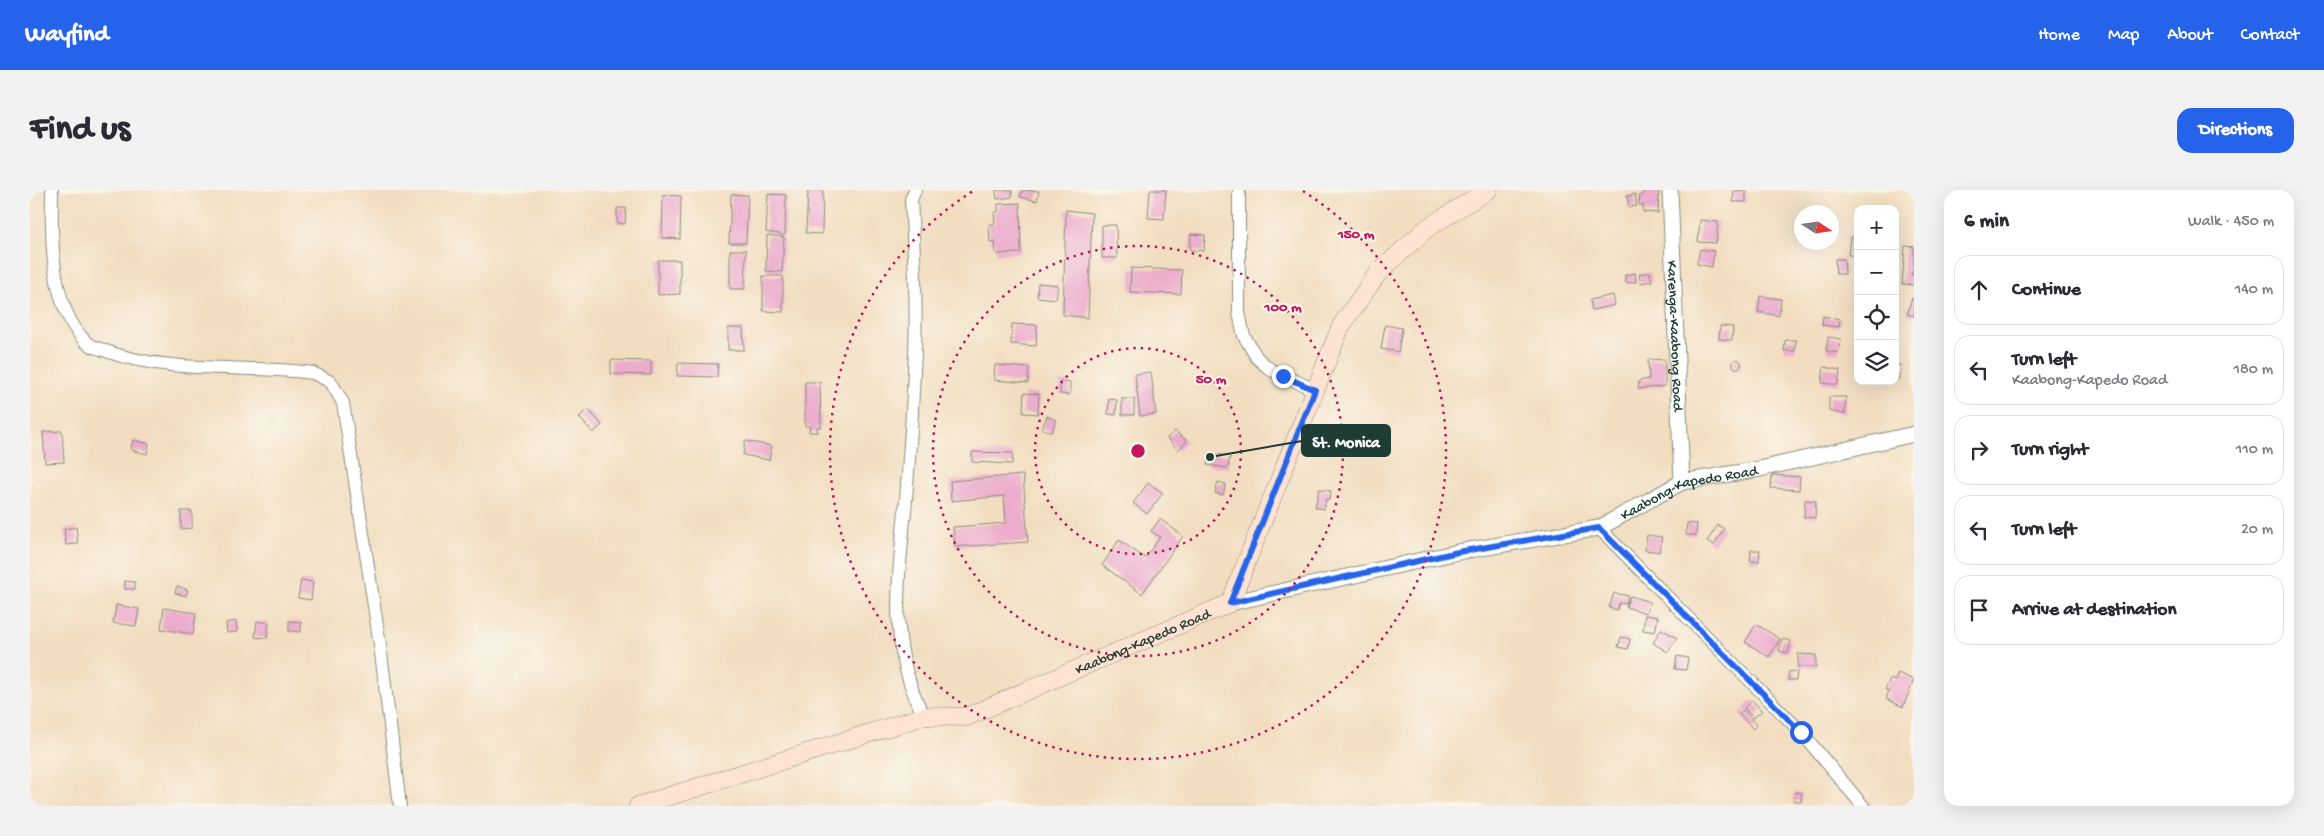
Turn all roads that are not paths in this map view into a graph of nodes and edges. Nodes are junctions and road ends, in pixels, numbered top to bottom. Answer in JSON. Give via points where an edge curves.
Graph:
{"nodes":[{"id":1,"x":52,"y":190,"type":"edge"},
{"id":2,"x":1239,"y":190,"type":"edge"},
{"id":3,"x":1488,"y":190,"type":"edge"},
{"id":4,"x":1670,"y":190,"type":"edge"},
{"id":5,"x":910,"y":193,"type":"edge"},
{"id":6,"x":1315,"y":390,"type":"junction"},
{"id":7,"x":1914,"y":434,"type":"edge"},
{"id":8,"x":1682,"y":482,"type":"junction"},
{"id":9,"x":1599,"y":528,"type":"junction"},
{"id":10,"x":1230,"y":603,"type":"junction"},
{"id":11,"x":924,"y":716,"type":"junction"},
{"id":12,"x":400,"y":806,"type":"edge"},
{"id":13,"x":638,"y":806,"type":"edge"},
{"id":14,"x":1863,"y":806,"type":"edge"}],
"edges":[{"from":1,"to":12,"type":"street","via":[[51,231],[59,295],[70,320],[86,343],[151,364],[313,373],[331,382],[343,403],[380,645]]},
{"from":2,"to":6,"type":"street","via":[[1239,313],[1244,336],[1257,358],[1271,370]]},
{"from":3,"to":6,"type":"main road","via":[[1427,228],[1378,273],[1341,326]]},
{"from":4,"to":8,"type":"street","name":"Karenga-Kaabong Road"},
{"from":5,"to":11,"type":"street","via":[[917,289],[897,620],[904,665]]},
{"from":6,"to":10,"type":"main road"},
{"from":7,"to":8,"type":"street","name":"Kaabong-Kapedo Road","via":[[1760,469]]},
{"from":8,"to":9,"type":"street","name":"Kaabong-Kapedo Road"},
{"from":9,"to":10,"type":"street","name":"Kaabong-Kapedo Road","via":[[1458,552]]},
{"from":9,"to":14,"type":"street","via":[[1801,732]]},
{"from":10,"to":11,"type":"main road","name":"Kaabong-Kapedo Road","via":[[966,717]]},
{"from":11,"to":13,"type":"main road","name":"Kaabong-Kapedo Road"}]}
